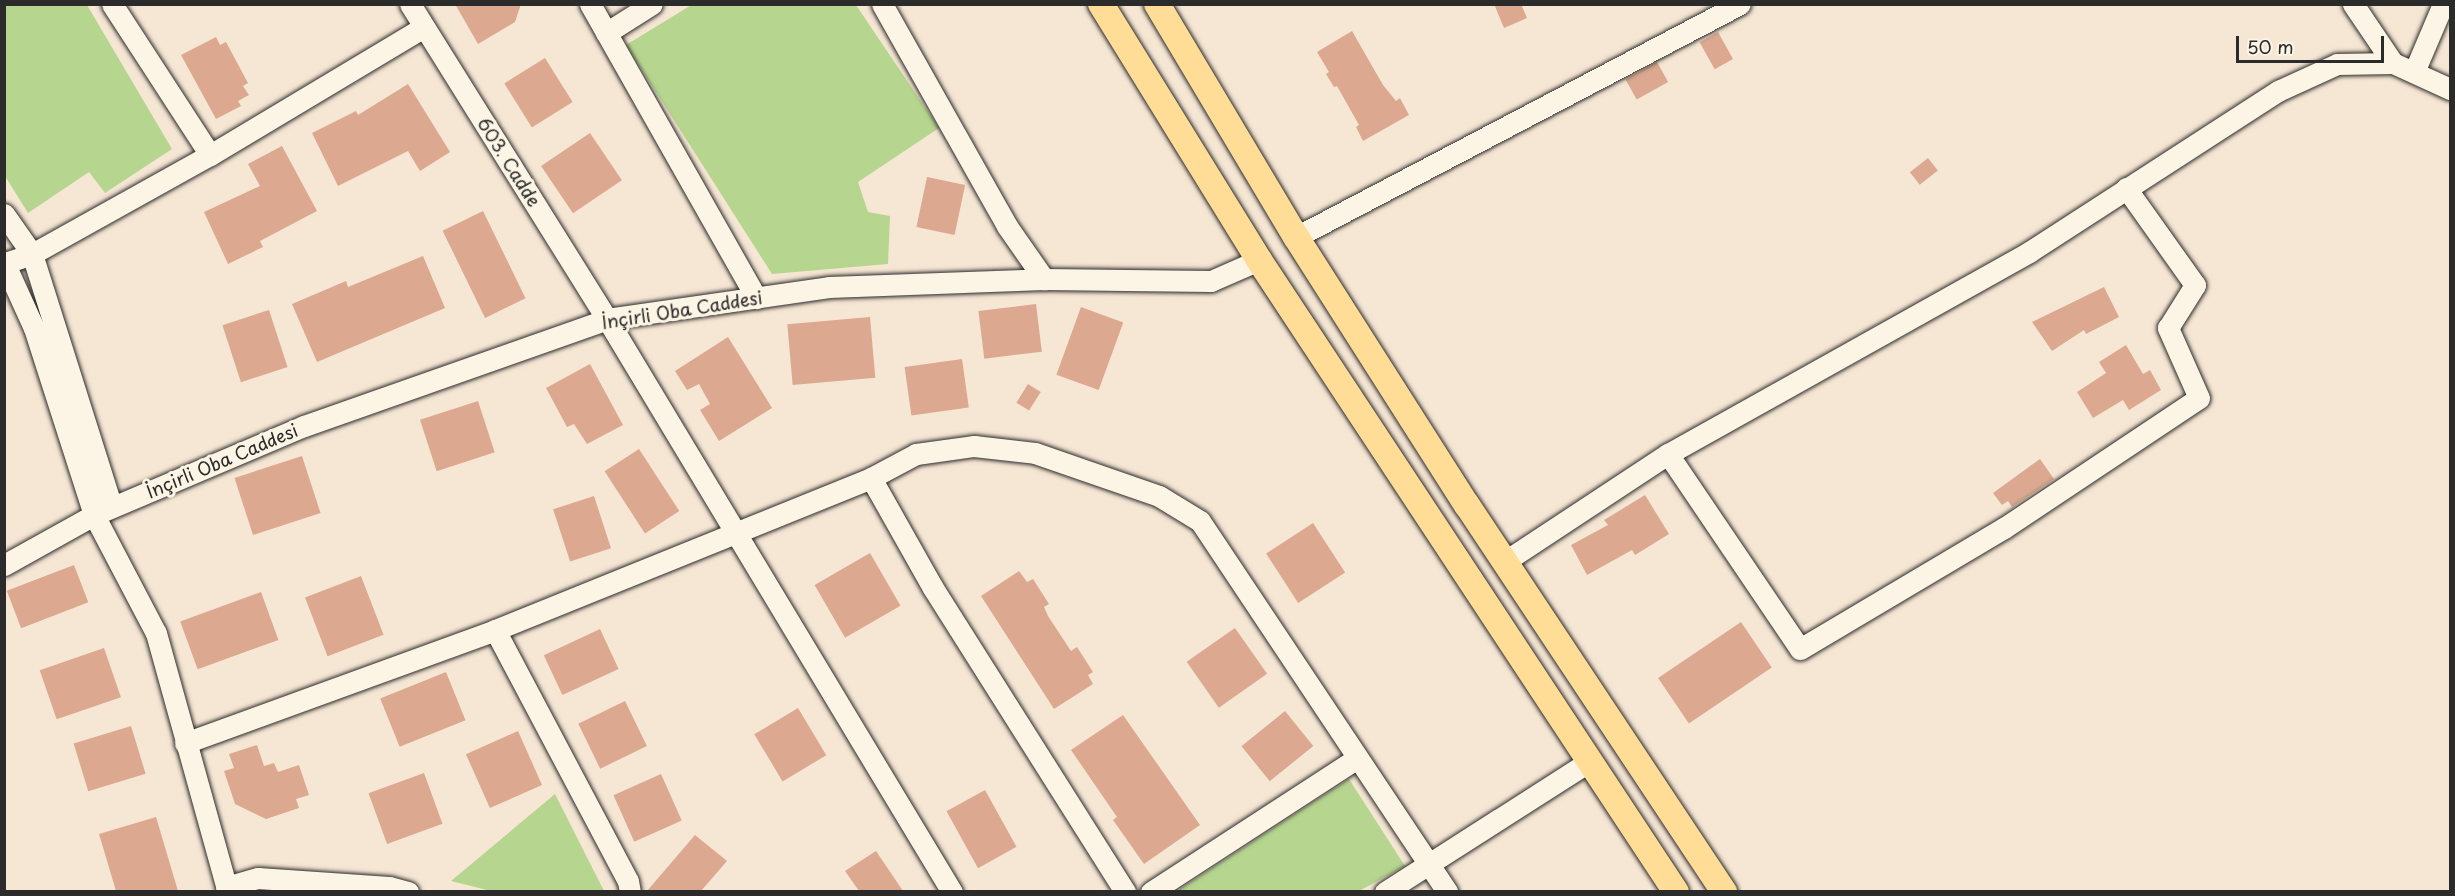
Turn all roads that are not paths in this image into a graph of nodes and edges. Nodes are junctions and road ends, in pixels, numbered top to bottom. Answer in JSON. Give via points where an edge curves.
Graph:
{"nodes":[{"id":1,"x":112,"y":4,"type":"edge"},
{"id":2,"x":410,"y":4,"type":"edge"},
{"id":3,"x":590,"y":4,"type":"edge"},
{"id":4,"x":652,"y":4,"type":"edge"},
{"id":5,"x":882,"y":4,"type":"edge"},
{"id":6,"x":1101,"y":4,"type":"edge"},
{"id":7,"x":1157,"y":4,"type":"edge"},
{"id":8,"x":1740,"y":4,"type":"edge"},
{"id":9,"x":2353,"y":4,"type":"edge"},
{"id":10,"x":2443,"y":4,"type":"edge"},
{"id":11,"x":424,"y":27,"type":"junction"},
{"id":12,"x":606,"y":33,"type":"junction"},
{"id":13,"x":2393,"y":63,"type":"junction"},
{"id":14,"x":2414,"y":72,"type":"junction"},
{"id":15,"x":2451,"y":89,"type":"edge"},
{"id":16,"x":210,"y":155,"type":"junction"},
{"id":17,"x":2126,"y":188,"type":"junction"},
{"id":18,"x":4,"y":214,"type":"edge"},
{"id":19,"x":1296,"y":237,"type":"junction"},
{"id":20,"x":32,"y":254,"type":"junction"},
{"id":21,"x":1259,"y":260,"type":"junction"},
{"id":22,"x":5,"y":262,"type":"edge"},
{"id":23,"x":1044,"y":279,"type":"junction"},
{"id":24,"x":756,"y":298,"type":"junction"},
{"id":25,"x":607,"y":320,"type":"junction"},
{"id":26,"x":1668,"y":454,"type":"junction"},
{"id":27,"x":871,"y":478,"type":"junction"},
{"id":28,"x":103,"y":511,"type":"junction"},
{"id":29,"x":736,"y":530,"type":"junction"},
{"id":30,"x":1504,"y":562,"type":"junction"},
{"id":31,"x":4,"y":565,"type":"edge"},
{"id":32,"x":495,"y":630,"type":"junction"},
{"id":33,"x":185,"y":743,"type":"junction"},
{"id":34,"x":1357,"y":758,"type":"junction"},
{"id":35,"x":1588,"y":762,"type":"junction"},
{"id":36,"x":1429,"y":865,"type":"junction"},
{"id":37,"x":227,"y":889,"type":"edge"},
{"id":38,"x":408,"y":891,"type":"edge"},
{"id":39,"x":630,"y":891,"type":"edge"},
{"id":40,"x":952,"y":891,"type":"edge"},
{"id":41,"x":1125,"y":891,"type":"edge"},
{"id":42,"x":1150,"y":891,"type":"edge"},
{"id":43,"x":1385,"y":891,"type":"edge"},
{"id":44,"x":1447,"y":891,"type":"edge"},
{"id":45,"x":1676,"y":891,"type":"edge"},
{"id":46,"x":1724,"y":891,"type":"edge"}],
"edges":[{"from":1,"to":16,"type":"street"},
{"from":2,"to":11,"type":"street","name":"603. Cadde"},
{"from":3,"to":12,"type":"street"},
{"from":4,"to":12,"type":"street"},
{"from":5,"to":23,"type":"street","via":[[1007,226]]},
{"from":6,"to":21,"type":"main road"},
{"from":7,"to":19,"type":"main road"},
{"from":8,"to":19,"type":"street"},
{"from":9,"to":13,"type":"street"},
{"from":10,"to":14,"type":"street"},
{"from":11,"to":16,"type":"street"},
{"from":11,"to":25,"type":"street","name":"603. Cadde"},
{"from":12,"to":24,"type":"street"},
{"from":13,"to":14,"type":"street"},
{"from":13,"to":17,"type":"street","via":[[2337,64],[2278,91]]},
{"from":14,"to":15,"type":"street"},
{"from":16,"to":20,"type":"street"},
{"from":17,"to":26,"type":"street","via":[[2029,252]]},
{"from":17,"to":26,"type":"street","via":[[2195,285],[2168,328],[2199,398],[2004,528],[1800,649]]},
{"from":18,"to":20,"type":"street"},
{"from":19,"to":30,"type":"main road"},
{"from":20,"to":22,"type":"street"},
{"from":20,"to":28,"type":"street"},
{"from":21,"to":23,"type":"street","name":"İnçirli Oba Caddesi","via":[[1211,280]]},
{"from":21,"to":35,"type":"main road"},
{"from":22,"to":28,"type":"street"},
{"from":23,"to":24,"type":"street","name":"İnçirli Oba Caddesi","via":[[829,287]]},
{"from":24,"to":25,"type":"street","name":"İnçirli Oba Caddesi"},
{"from":25,"to":28,"type":"street","name":"İnçirli Oba Caddesi","via":[[304,426]]},
{"from":25,"to":29,"type":"street","name":"603. Cadde"},
{"from":26,"to":30,"type":"street"},
{"from":27,"to":29,"type":"street"},
{"from":27,"to":34,"type":"street","via":[[916,454],[974,446],[1035,453],[1160,496],[1200,521]]},
{"from":27,"to":41,"type":"street","via":[[933,588]]},
{"from":28,"to":31,"type":"street","name":"İnçirli Oba Caddesi"},
{"from":28,"to":33,"type":"street","via":[[156,633]]},
{"from":29,"to":32,"type":"street"},
{"from":29,"to":40,"type":"street","name":"603. Cadde"},
{"from":30,"to":46,"type":"main road"},
{"from":32,"to":33,"type":"street"},
{"from":32,"to":39,"type":"street","via":[[628,880]]},
{"from":33,"to":37,"type":"street"},
{"from":34,"to":36,"type":"street"},
{"from":34,"to":42,"type":"street"},
{"from":35,"to":36,"type":"street"},
{"from":35,"to":45,"type":"main road"},
{"from":36,"to":43,"type":"street"},
{"from":36,"to":44,"type":"street"},
{"from":37,"to":38,"type":"street","via":[[258,878]]}]}
